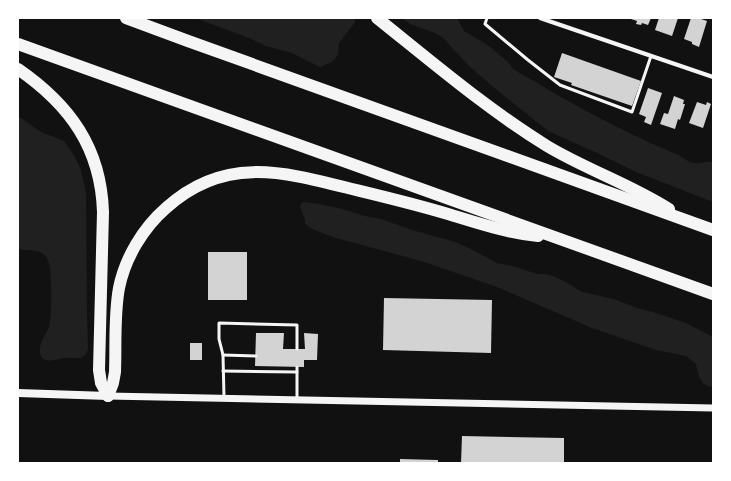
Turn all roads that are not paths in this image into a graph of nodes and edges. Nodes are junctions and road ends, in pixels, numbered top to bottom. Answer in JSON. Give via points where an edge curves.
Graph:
{"nodes":[{"id":1,"x":126,"y":18,"type":"edge"},
{"id":2,"x":377,"y":18,"type":"edge"},
{"id":3,"x":487,"y":18,"type":"edge"},
{"id":4,"x":540,"y":18,"type":"edge"},
{"id":5,"x":18,"y":44,"type":"edge"},
{"id":6,"x":651,"y":56,"type":"junction"},
{"id":7,"x":18,"y":69,"type":"edge"},
{"id":8,"x":713,"y":77,"type":"edge"},
{"id":9,"x":687,"y":220,"type":"junction"},
{"id":10,"x":713,"y":230,"type":"edge"},
{"id":11,"x":559,"y":238,"type":"junction"},
{"id":12,"x":713,"y":294,"type":"edge"},
{"id":13,"x":297,"y":349,"type":"dead end"},
{"id":14,"x":223,"y":355,"type":"junction"},
{"id":15,"x":256,"y":356,"type":"dead end"},
{"id":16,"x":297,"y":366,"type":"dead end"},
{"id":17,"x":223,"y":371,"type":"junction"},
{"id":18,"x":297,"y":372,"type":"junction"},
{"id":19,"x":18,"y":393,"type":"edge"},
{"id":20,"x":108,"y":396,"type":"junction"},
{"id":21,"x":224,"y":397,"type":"junction"},
{"id":22,"x":297,"y":399,"type":"junction"},
{"id":23,"x":713,"y":408,"type":"edge"}],
"edges":[{"from":1,"to":9,"type":"highway"},
{"from":2,"to":9,"type":"highway","via":[[530,136],[576,162],[637,190]]},
{"from":3,"to":6,"type":"lane","via":[[485,24],[560,85],[632,112]]},
{"from":4,"to":6,"type":"street"},
{"from":5,"to":11,"type":"highway"},
{"from":6,"to":8,"type":"street"},
{"from":7,"to":20,"type":"highway","via":[[45,91],[68,115],[84,138],[97,167],[102,212],[99,370],[101,383]]},
{"from":9,"to":10,"type":"highway"},
{"from":11,"to":12,"type":"highway"},
{"from":11,"to":20,"type":"highway","via":[[499,230],[401,201],[288,174],[252,172],[219,178],[192,189],[169,205],[149,226],[132,252],[118,295],[115,372]]},
{"from":13,"to":14,"type":"lane","via":[[297,325],[219,322],[219,339]]},
{"from":14,"to":15,"type":"lane"},
{"from":14,"to":17,"type":"lane"},
{"from":16,"to":18,"type":"lane"},
{"from":17,"to":18,"type":"lane"},
{"from":17,"to":21,"type":"lane"},
{"from":18,"to":22,"type":"lane"},
{"from":19,"to":20,"type":"main road"},
{"from":20,"to":21,"type":"street"},
{"from":21,"to":22,"type":"street"},
{"from":22,"to":23,"type":"street"}]}
